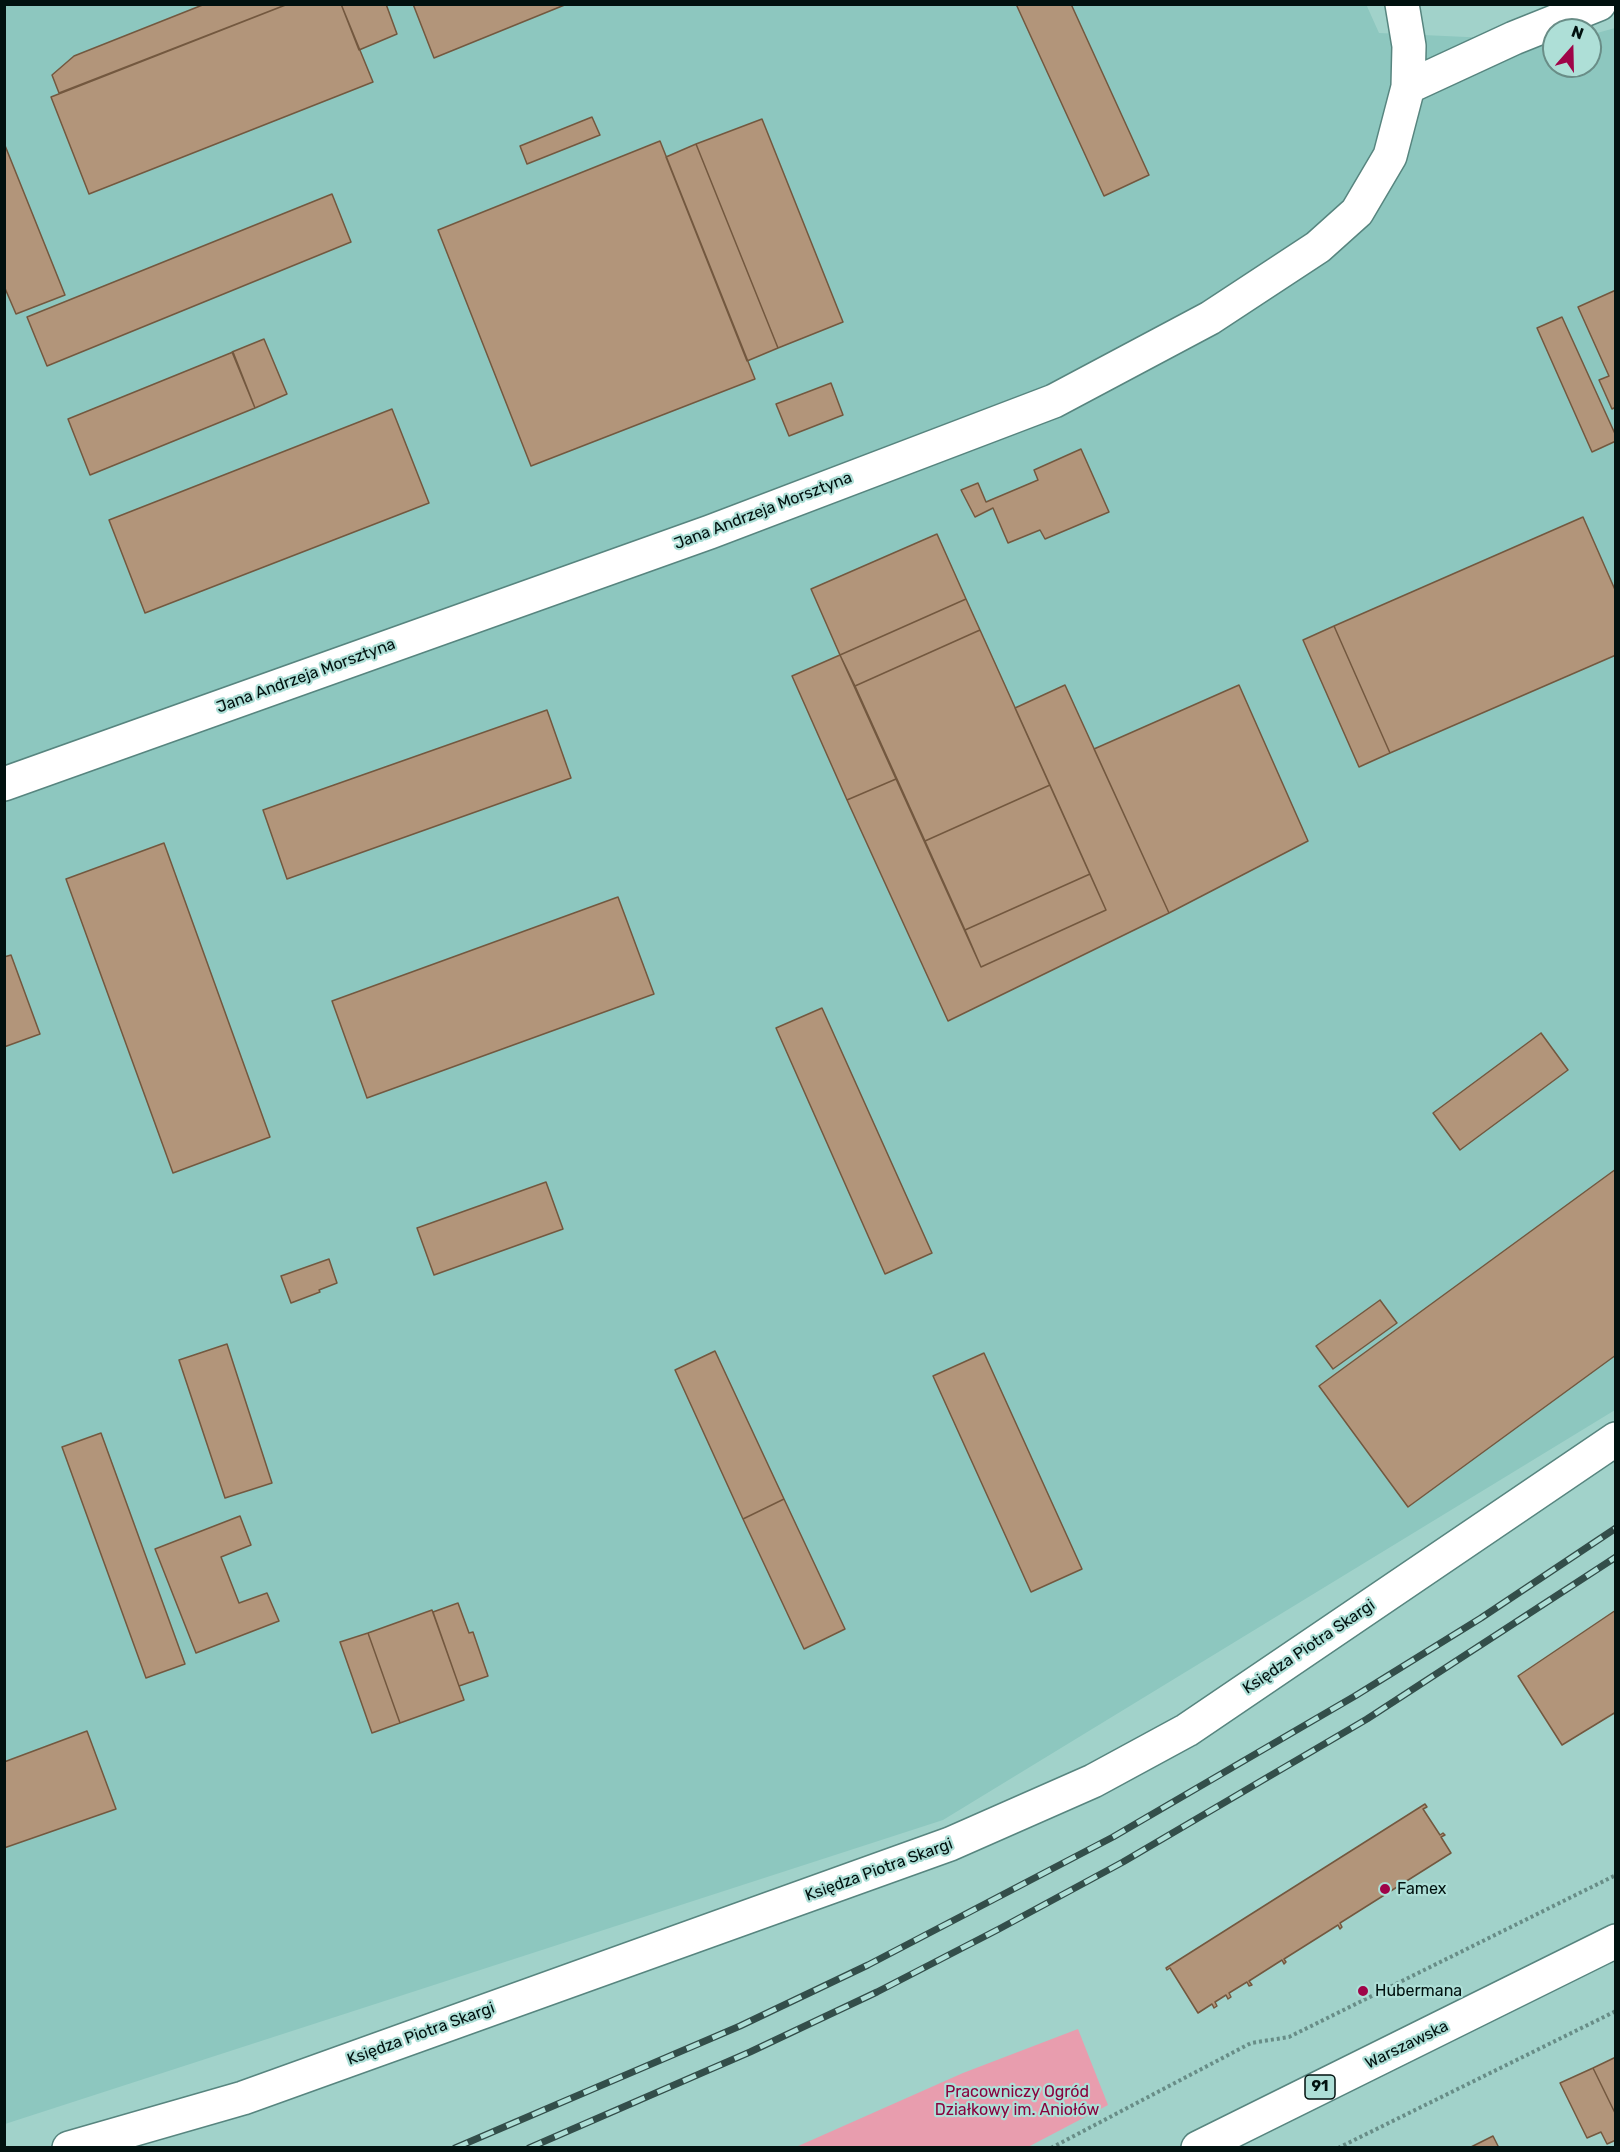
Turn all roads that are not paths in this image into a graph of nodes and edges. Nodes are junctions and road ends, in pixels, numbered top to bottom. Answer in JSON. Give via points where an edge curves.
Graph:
{"nodes":[{"id":1,"x":1402,"y":4,"type":"edge"},
{"id":2,"x":1599,"y":4,"type":"edge"},
{"id":3,"x":1407,"y":87,"type":"junction"},
{"id":4,"x":4,"y":784,"type":"edge"},
{"id":5,"x":1616,"y":1439,"type":"edge"},
{"id":6,"x":1616,"y":1941,"type":"edge"},
{"id":7,"x":69,"y":2148,"type":"edge"},
{"id":8,"x":1198,"y":2148,"type":"edge"}],
"edges":[{"from":1,"to":3,"type":"street","name":"Jana Andrzeja Morsztyna","via":[[1409,46]]},
{"from":2,"to":3,"type":"street"},
{"from":3,"to":4,"type":"street","name":"Jana Andrzeja Morsztyna","via":[[1390,156],[1357,212],[1318,247],[1210,318],[1054,401],[710,532]]},
{"from":5,"to":7,"type":"street","name":"Księdza Piotra Skargi","via":[[1187,1730],[1093,1781],[950,1844],[310,2074],[243,2098]]},
{"from":6,"to":8,"type":"street","name":"Warszawska","number":"91"}]}
